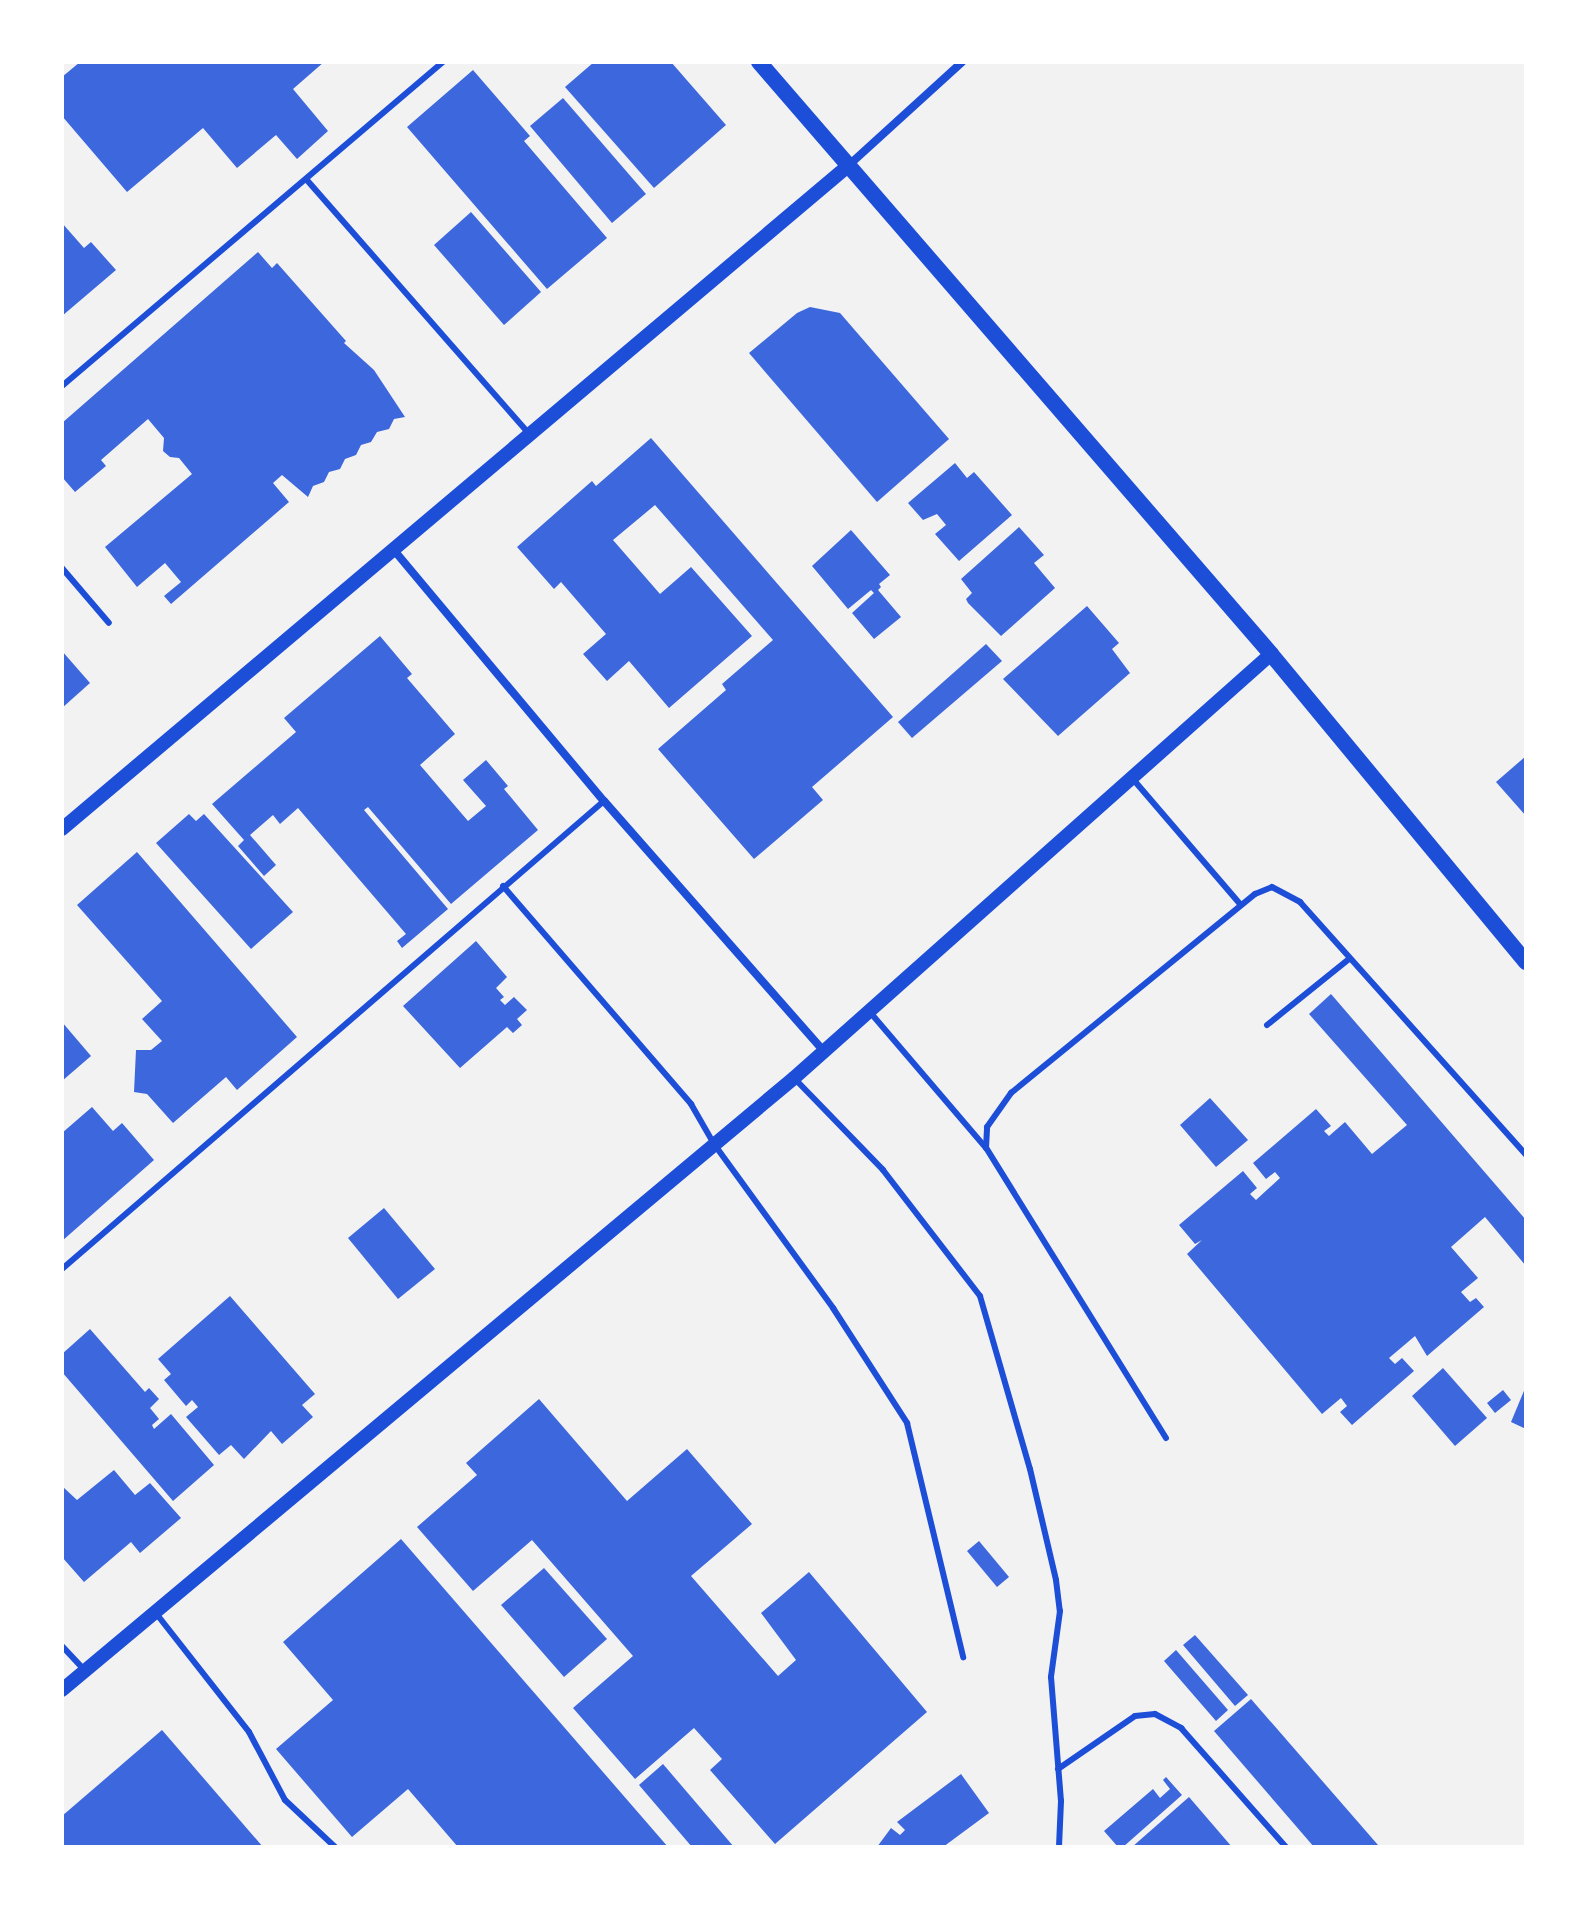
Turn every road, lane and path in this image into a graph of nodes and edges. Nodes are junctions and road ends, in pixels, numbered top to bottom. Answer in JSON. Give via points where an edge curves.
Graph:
{"nodes":[{"id":1,"x":443,"y":62,"type":"edge"},
{"id":2,"x":759,"y":62,"type":"edge"},
{"id":3,"x":962,"y":62,"type":"edge"},
{"id":4,"x":849,"y":165,"type":"junction"},
{"id":5,"x":306,"y":179,"type":"junction"},
{"id":6,"x":62,"y":386,"type":"edge"},
{"id":7,"x":530,"y":435,"type":"junction"},
{"id":8,"x":393,"y":549,"type":"junction"},
{"id":9,"x":62,"y":568,"type":"edge"},
{"id":10,"x":109,"y":623,"type":"dead end"},
{"id":11,"x":1271,"y":654,"type":"junction"},
{"id":12,"x":1132,"y":778,"type":"junction"},
{"id":13,"x":604,"y":801,"type":"junction"},
{"id":14,"x":62,"y":829,"type":"edge"},
{"id":15,"x":503,"y":886,"type":"junction"},
{"id":16,"x":1241,"y":905,"type":"junction"},
{"id":17,"x":1349,"y":959,"type":"junction"},
{"id":18,"x":1526,"y":962,"type":"edge"},
{"id":19,"x":869,"y":1011,"type":"junction"},
{"id":20,"x":1267,"y":1025,"type":"dead end"},
{"id":21,"x":824,"y":1051,"type":"junction"},
{"id":22,"x":794,"y":1078,"type":"junction"},
{"id":23,"x":714,"y":1144,"type":"junction"},
{"id":24,"x":986,"y":1148,"type":"junction"},
{"id":25,"x":1526,"y":1155,"type":"edge"},
{"id":26,"x":62,"y":1269,"type":"edge"},
{"id":27,"x":1166,"y":1438,"type":"dead end"},
{"id":28,"x":155,"y":1612,"type":"junction"},
{"id":29,"x":62,"y":1646,"type":"edge"},
{"id":30,"x":963,"y":1657,"type":"dead end"},
{"id":31,"x":85,"y":1671,"type":"junction"},
{"id":32,"x":62,"y":1690,"type":"edge"},
{"id":33,"x":1058,"y":1769,"type":"junction"},
{"id":34,"x":335,"y":1847,"type":"edge"},
{"id":35,"x":1059,"y":1847,"type":"edge"},
{"id":36,"x":1286,"y":1847,"type":"edge"}],
"edges":[{"from":1,"to":5,"type":"lane"},
{"from":2,"to":4,"type":"main road"},
{"from":3,"to":4,"type":"street"},
{"from":4,"to":7,"type":"street"},
{"from":4,"to":11,"type":"main road"},
{"from":5,"to":6,"type":"lane"},
{"from":5,"to":7,"type":"lane"},
{"from":7,"to":8,"type":"street"},
{"from":8,"to":13,"type":"street"},
{"from":8,"to":14,"type":"street"},
{"from":9,"to":10,"type":"lane"},
{"from":11,"to":12,"type":"street"},
{"from":11,"to":18,"type":"main road"},
{"from":12,"to":16,"type":"lane"},
{"from":12,"to":19,"type":"street"},
{"from":13,"to":15,"type":"lane"},
{"from":13,"to":21,"type":"street"},
{"from":15,"to":23,"type":"lane","via":[[691,1104]]},
{"from":15,"to":26,"type":"lane"},
{"from":16,"to":17,"type":"lane","via":[[1263,889],[1281,889],[1300,902]]},
{"from":16,"to":24,"type":"lane","via":[[1011,1093],[987,1127]]},
{"from":17,"to":20,"type":"lane"},
{"from":17,"to":25,"type":"lane"},
{"from":19,"to":21,"type":"street"},
{"from":19,"to":24,"type":"lane"},
{"from":21,"to":22,"type":"street"},
{"from":22,"to":23,"type":"street"},
{"from":22,"to":33,"type":"lane","via":[[883,1170],[980,1296],[1056,1580],[1060,1611],[1051,1677]]},
{"from":23,"to":28,"type":"street"},
{"from":23,"to":30,"type":"lane","via":[[833,1308],[907,1423]]},
{"from":24,"to":27,"type":"lane"},
{"from":28,"to":31,"type":"street"},
{"from":28,"to":34,"type":"lane","via":[[249,1732],[285,1800]]},
{"from":29,"to":31,"type":"lane"},
{"from":31,"to":32,"type":"street"},
{"from":33,"to":35,"type":"lane"},
{"from":33,"to":36,"type":"lane","via":[[1135,1716],[1155,1714],[1181,1728]]}]}
